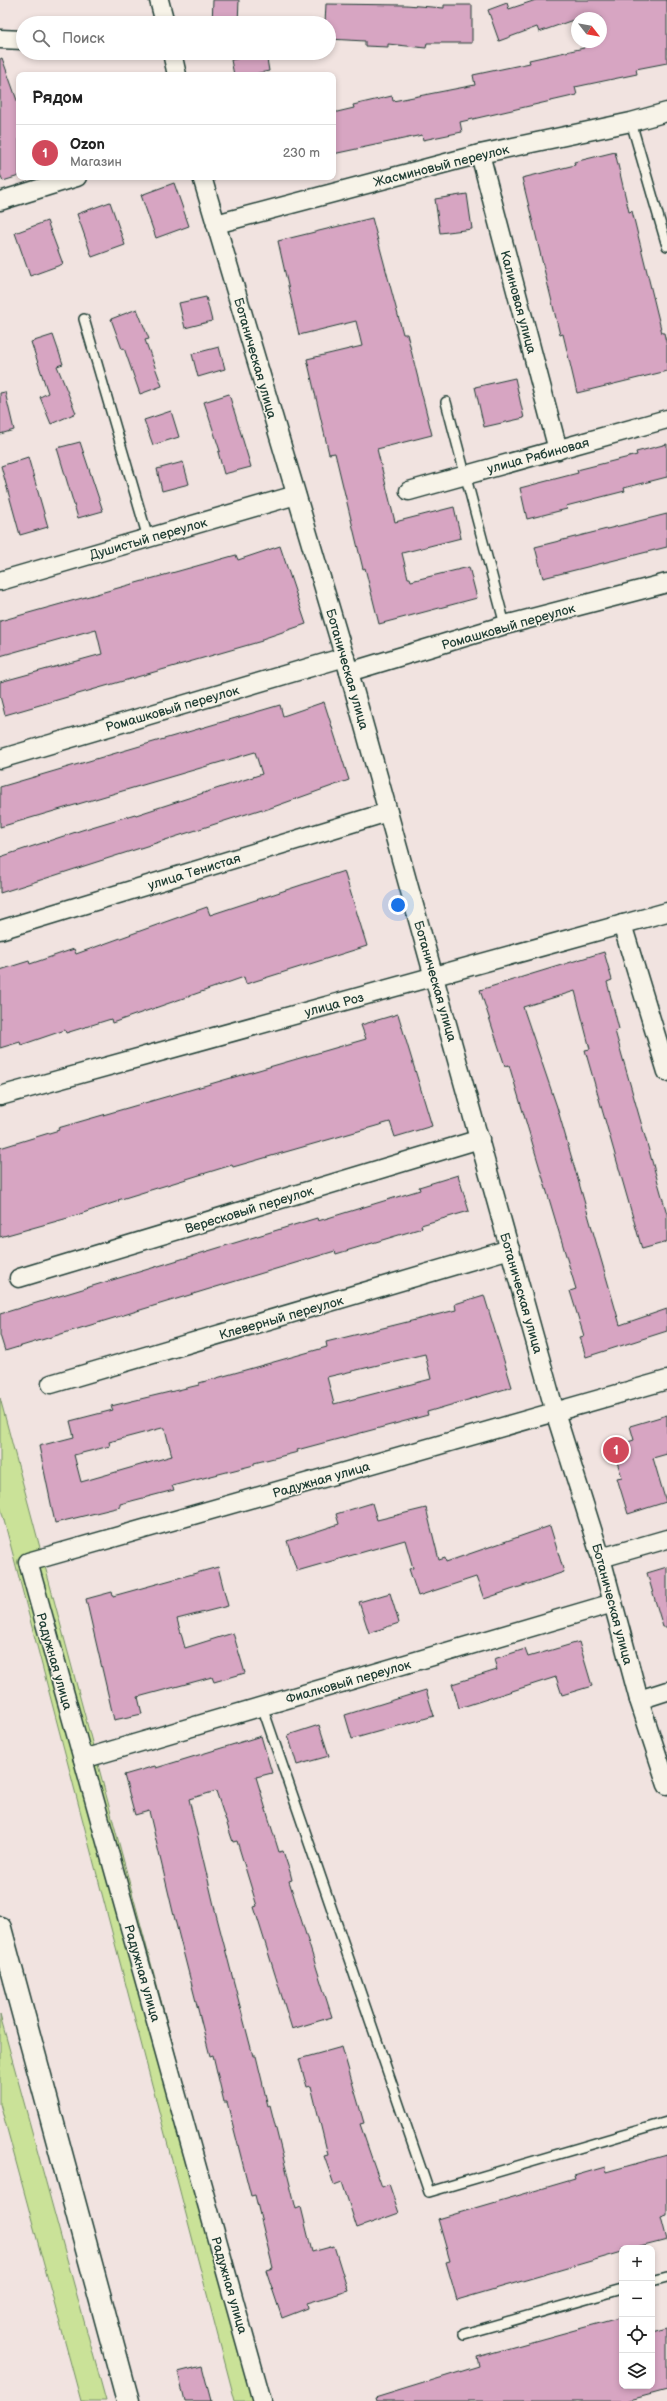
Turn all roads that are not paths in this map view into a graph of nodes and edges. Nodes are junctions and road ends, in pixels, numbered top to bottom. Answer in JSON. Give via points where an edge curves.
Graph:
{"nodes":[{"id":1,"x":159,"y":0,"type":"edge"},
{"id":2,"x":163,"y":16,"type":"edge"},
{"id":3,"x":0,"y":39,"type":"edge"},
{"id":4,"x":16,"y":40,"type":"edge"},
{"id":5,"x":174,"y":60,"type":"edge"},
{"id":6,"x":177,"y":72,"type":"edge"},
{"id":7,"x":667,"y":112,"type":"edge"},
{"id":8,"x":631,"y":122,"type":"junction"},
{"id":9,"x":480,"y":154,"type":"junction"},
{"id":10,"x":66,"y":180,"type":"edge"},
{"id":11,"x":203,"y":180,"type":"edge"},
{"id":12,"x":0,"y":201,"type":"edge"},
{"id":13,"x":216,"y":224,"type":"junction"},
{"id":14,"x":667,"y":246,"type":"edge"},
{"id":15,"x":84,"y":319,"type":"dead end"},
{"id":16,"x":446,"y":402,"type":"dead end"},
{"id":17,"x":667,"y":420,"type":"edge"},
{"id":18,"x":558,"y":450,"type":"junction"},
{"id":19,"x":464,"y":475,"type":"junction"},
{"id":20,"x":410,"y":492,"type":"dead end"},
{"id":21,"x":296,"y":495,"type":"junction"},
{"id":22,"x":148,"y":538,"type":"junction"},
{"id":23,"x":0,"y":581,"type":"edge"},
{"id":24,"x":667,"y":584,"type":"edge"},
{"id":25,"x":505,"y":625,"type":"junction"},
{"id":26,"x":347,"y":665,"type":"junction"},
{"id":27,"x":0,"y":759,"type":"edge"},
{"id":28,"x":388,"y":812,"type":"junction"},
{"id":29,"x":667,"y":912,"type":"edge"},
{"id":30,"x":622,"y":924,"type":"junction"},
{"id":31,"x":0,"y":930,"type":"edge"},
{"id":32,"x":434,"y":976,"type":"junction"},
{"id":33,"x":667,"y":1072,"type":"edge"},
{"id":34,"x":0,"y":1096,"type":"edge"},
{"id":35,"x":480,"y":1139,"type":"junction"},
{"id":36,"x":510,"y":1249,"type":"junction"},
{"id":37,"x":19,"y":1278,"type":"dead end"},
{"id":38,"x":667,"y":1380,"type":"edge"},
{"id":39,"x":51,"y":1384,"type":"dead end"},
{"id":40,"x":555,"y":1412,"type":"junction"},
{"id":41,"x":667,"y":1539,"type":"edge"},
{"id":42,"x":601,"y":1558,"type":"junction"},
{"id":43,"x":613,"y":1603,"type":"junction"},
{"id":44,"x":667,"y":1691,"type":"edge"},
{"id":45,"x":639,"y":1700,"type":"junction"},
{"id":46,"x":262,"y":1706,"type":"junction"},
{"id":47,"x":83,"y":1759,"type":"junction"},
{"id":48,"x":667,"y":1784,"type":"edge"},
{"id":49,"x":0,"y":1928,"type":"edge"},
{"id":50,"x":667,"y":2122,"type":"edge"},
{"id":51,"x":667,"y":2277,"type":"edge"},
{"id":52,"x":655,"y":2280,"type":"edge"},
{"id":53,"x":619,"y":2290,"type":"edge"},
{"id":54,"x":464,"y":2334,"type":"dead end"},
{"id":55,"x":128,"y":2401,"type":"edge"},
{"id":56,"x":262,"y":2401,"type":"edge"}],
"edges":[{"from":1,"to":2,"type":"street"},
{"from":3,"to":4,"type":"street"},
{"from":5,"to":6,"type":"street"},
{"from":7,"to":8,"type":"street","name":"Жасминовый переулок"},
{"from":8,"to":9,"type":"street","name":"Жасминовый переулок"},
{"from":8,"to":14,"type":"lane"},
{"from":9,"to":13,"type":"street","name":"Жасминовый переулок"},
{"from":9,"to":18,"type":"street","name":"Калиновая улица"},
{"from":10,"to":12,"type":"street"},
{"from":11,"to":13,"type":"street","name":"Ботаническая улица"},
{"from":13,"to":21,"type":"street","name":"Ботаническая улица"},
{"from":15,"to":22,"type":"lane"},
{"from":16,"to":19,"type":"lane"},
{"from":17,"to":18,"type":"street","name":"улица Рябиновая"},
{"from":18,"to":19,"type":"street","name":"улица Рябиновая"},
{"from":19,"to":20,"type":"street","name":"улица Рябиновая"},
{"from":19,"to":25,"type":"lane"},
{"from":21,"to":22,"type":"street","name":"Душистый переулок"},
{"from":21,"to":26,"type":"street","name":"Ботаническая улица"},
{"from":22,"to":23,"type":"street","name":"Душистый переулок"},
{"from":24,"to":25,"type":"street","name":"Ромашковый переулок"},
{"from":25,"to":26,"type":"street","name":"Ромашковый переулок"},
{"from":26,"to":27,"type":"street","name":"Ромашковый переулок"},
{"from":26,"to":28,"type":"street","name":"Ботаническая улица"},
{"from":28,"to":31,"type":"street","name":"улица Тенистая"},
{"from":28,"to":32,"type":"street","name":"Ботаническая улица"},
{"from":29,"to":30,"type":"street","name":"улица Роз"},
{"from":30,"to":32,"type":"street","name":"улица Роз"},
{"from":30,"to":33,"type":"street"},
{"from":32,"to":34,"type":"street","name":"улица Роз"},
{"from":32,"to":35,"type":"street","name":"Ботаническая улица"},
{"from":35,"to":36,"type":"street","name":"Ботаническая улица"},
{"from":35,"to":37,"type":"street","name":"Вересковый переулок"},
{"from":36,"to":39,"type":"street","name":"Клеверный переулок"},
{"from":36,"to":40,"type":"street","name":"Ботаническая улица"},
{"from":38,"to":40,"type":"street","name":"Радужная улица"},
{"from":40,"to":42,"type":"street","name":"Ботаническая улица"},
{"from":40,"to":47,"type":"street","name":"Радужная улица","via":[[28,1562]]},
{"from":41,"to":42,"type":"street"},
{"from":42,"to":43,"type":"street","name":"Ботаническая улица"},
{"from":43,"to":45,"type":"street","name":"Ботаническая улица"},
{"from":43,"to":46,"type":"street","name":"Фиалковый переулок"},
{"from":44,"to":45,"type":"street"},
{"from":45,"to":48,"type":"street","name":"Ботаническая улица"},
{"from":46,"to":47,"type":"street","name":"Фиалковый переулок"},
{"from":46,"to":50,"type":"lane","via":[[429,2192]]},
{"from":47,"to":56,"type":"street","name":"Радужная улица"},
{"from":49,"to":55,"type":"street"},
{"from":51,"to":52,"type":"lane"},
{"from":53,"to":54,"type":"lane"}]}
